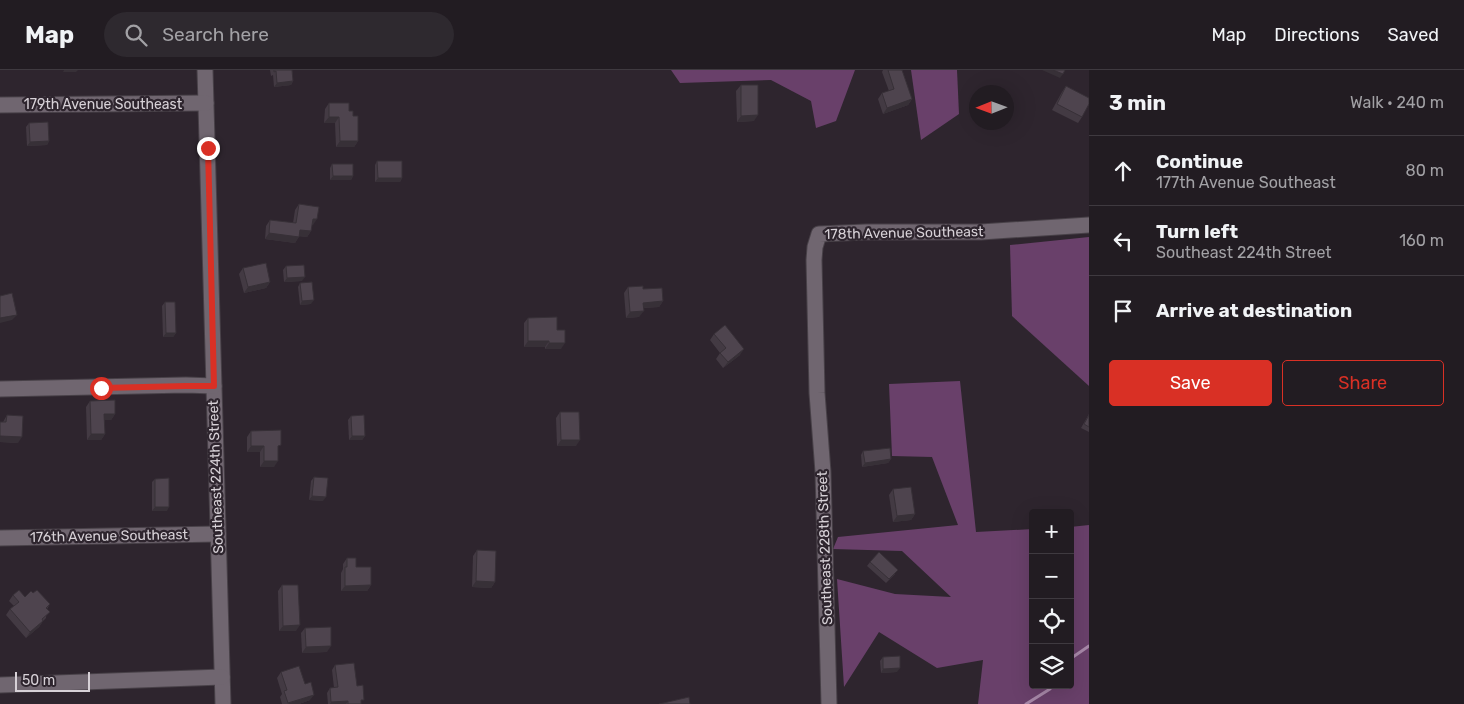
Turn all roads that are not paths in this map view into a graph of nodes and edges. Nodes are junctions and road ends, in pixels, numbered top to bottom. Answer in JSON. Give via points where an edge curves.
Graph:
{"nodes":[{"id":1,"x":205,"y":70,"type":"edge"},
{"id":2,"x":206,"y":103,"type":"junction"},
{"id":3,"x":0,"y":105,"type":"edge"},
{"id":4,"x":1089,"y":225,"type":"edge"},
{"id":5,"x":214,"y":386,"type":"junction"},
{"id":6,"x":0,"y":389,"type":"edge"},
{"id":7,"x":816,"y":393,"type":"joint"},
{"id":8,"x":218,"y":534,"type":"junction"},
{"id":9,"x":0,"y":538,"type":"edge"},
{"id":10,"x":222,"y":677,"type":"junction"},
{"id":11,"x":0,"y":685,"type":"edge"},
{"id":12,"x":223,"y":704,"type":"edge"},
{"id":13,"x":829,"y":704,"type":"edge"}],
"edges":[{"from":1,"to":2,"type":"street","name":"Southeast 224th Street"},
{"from":2,"to":3,"type":"street","name":"179th Avenue Southeast"},
{"from":2,"to":5,"type":"street","name":"Southeast 224th Street"},
{"from":4,"to":7,"type":"street","name":"178th Avenue Southeast","via":[[981,232],[819,234],[814,247]]},
{"from":5,"to":6,"type":"street"},
{"from":5,"to":8,"type":"street","name":"Southeast 224th Street"},
{"from":7,"to":13,"type":"street","name":"Southeast 228th Street","via":[[823,472]]},
{"from":8,"to":9,"type":"street","name":"176th Avenue Southeast"},
{"from":8,"to":10,"type":"street","name":"Southeast 224th Street"},
{"from":10,"to":11,"type":"street"},
{"from":10,"to":12,"type":"street","name":"Southeast 224th Street"}]}
